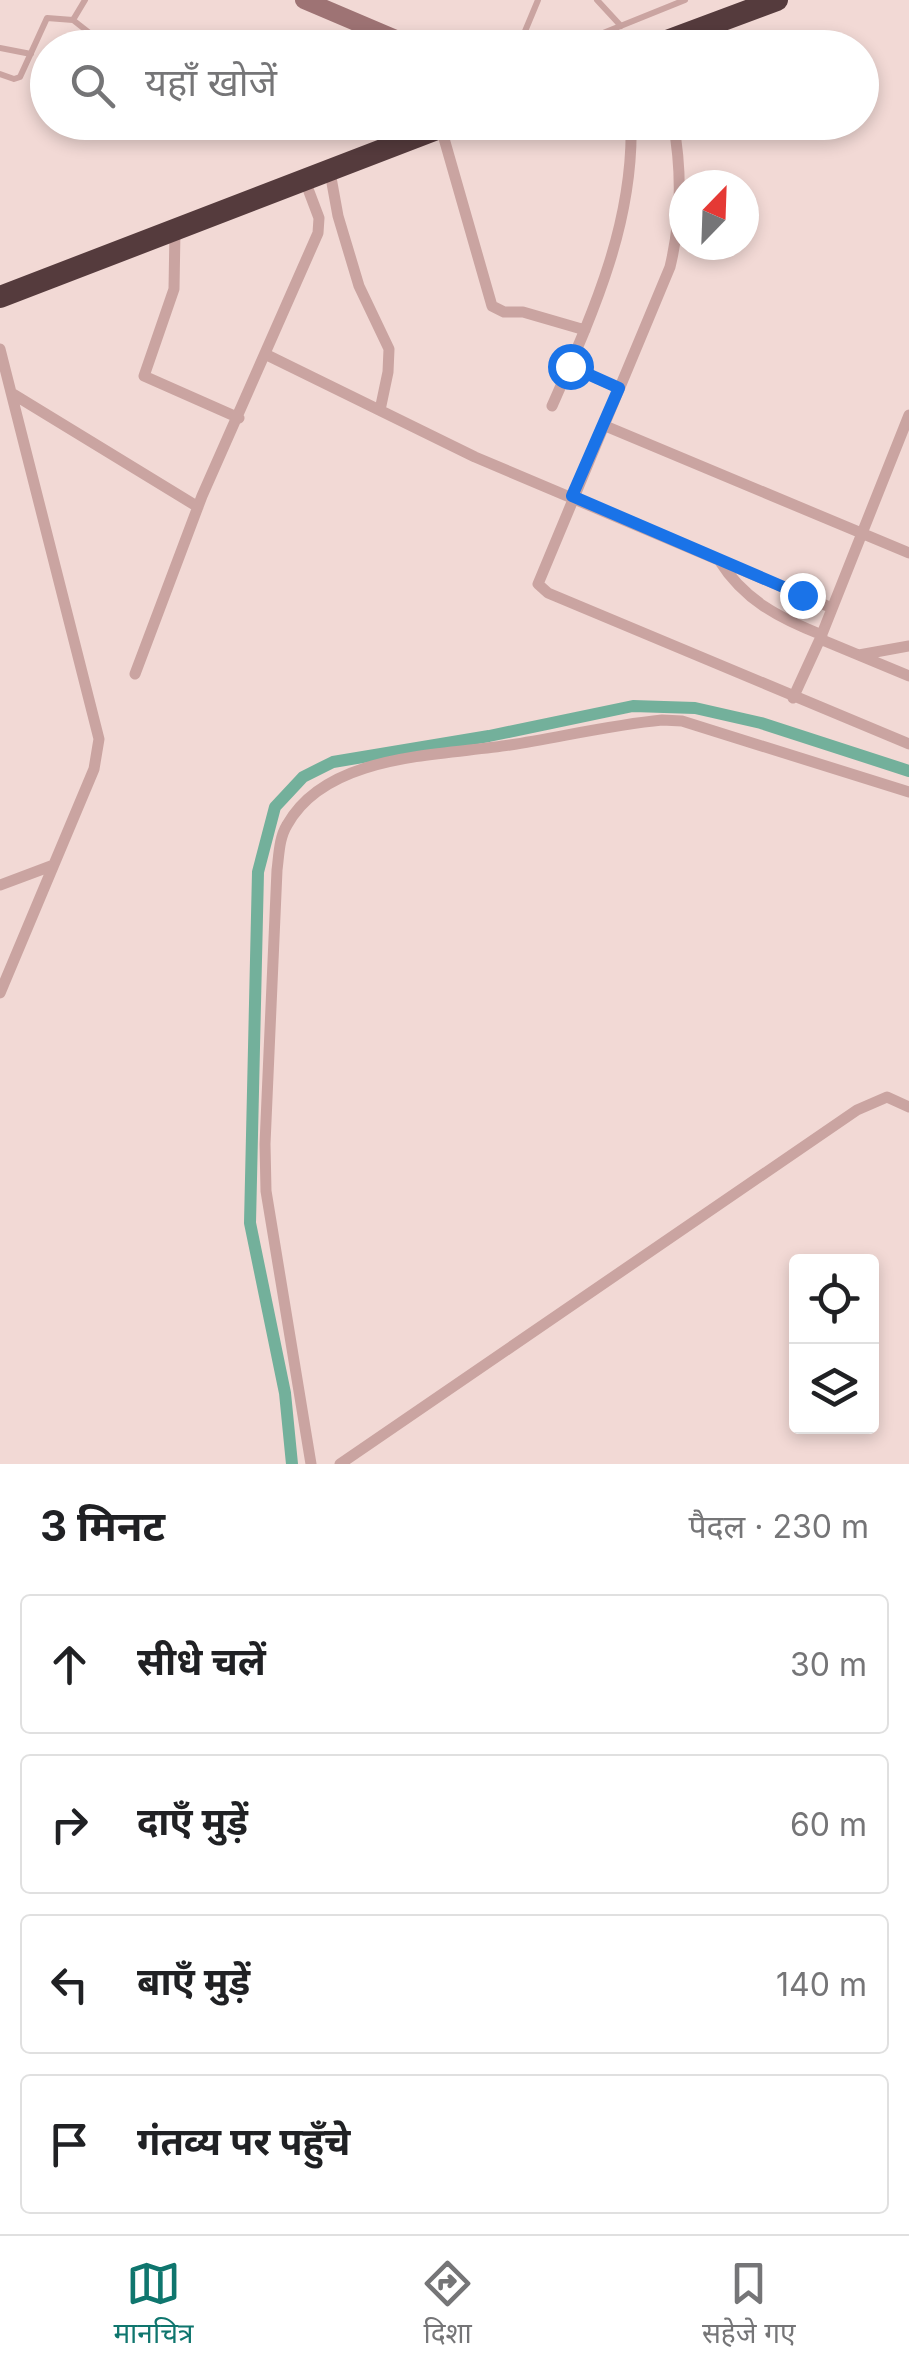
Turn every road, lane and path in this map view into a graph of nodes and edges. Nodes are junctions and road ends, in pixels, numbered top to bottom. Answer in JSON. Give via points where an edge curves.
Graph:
{"nodes":[{"id":1,"x":85,"y":0,"type":"edge"},
{"id":2,"x":304,"y":0,"type":"edge"},
{"id":3,"x":538,"y":0,"type":"edge"},
{"id":4,"x":597,"y":0,"type":"edge"},
{"id":5,"x":685,"y":0,"type":"edge"},
{"id":6,"x":777,"y":0,"type":"edge"},
{"id":7,"x":73,"y":20,"type":"junction"},
{"id":8,"x":622,"y":26,"type":"junction"},
{"id":9,"x":42,"y":30,"type":"edge"},
{"id":10,"x":86,"y":30,"type":"edge"},
{"id":11,"x":375,"y":30,"type":"edge"},
{"id":12,"x":526,"y":30,"type":"edge"},
{"id":13,"x":612,"y":30,"type":"edge"},
{"id":14,"x":697,"y":30,"type":"edge"},
{"id":15,"x":0,"y":48,"type":"edge"},
{"id":16,"x":30,"y":54,"type":"edge"},
{"id":17,"x":30,"y":56,"type":"edge"},
{"id":18,"x":0,"y":74,"type":"edge"},
{"id":19,"x":410,"y":140,"type":"edge"},
{"id":20,"x":452,"y":140,"type":"edge"},
{"id":21,"x":629,"y":140,"type":"edge"},
{"id":22,"x":675,"y":140,"type":"edge"},
{"id":23,"x":330,"y":172,"type":"junction"},
{"id":24,"x":306,"y":181,"type":"junction"},
{"id":25,"x":175,"y":231,"type":"junction"},
{"id":26,"x":0,"y":297,"type":"edge"},
{"id":27,"x":586,"y":330,"type":"junction"},
{"id":28,"x":0,"y":349,"type":"edge"},
{"id":29,"x":266,"y":356,"type":"junction"},
{"id":30,"x":570,"y":366,"type":"junction"},
{"id":31,"x":619,"y":388,"type":"junction"},
{"id":32,"x":12,"y":394,"type":"junction"},
{"id":33,"x":552,"y":406,"type":"dead end"},
{"id":34,"x":380,"y":410,"type":"junction"},
{"id":35,"x":909,"y":415,"type":"edge"},
{"id":36,"x":239,"y":418,"type":"junction"},
{"id":37,"x":603,"y":425,"type":"junction"},
{"id":38,"x":903,"y":448,"type":"edge"},
{"id":39,"x":572,"y":496,"type":"junction"},
{"id":40,"x":198,"y":507,"type":"junction"},
{"id":41,"x":861,"y":532,"type":"junction"},
{"id":42,"x":909,"y":553,"type":"edge"},
{"id":43,"x":718,"y":559,"type":"junction"},
{"id":44,"x":832,"y":608,"type":"junction"},
{"id":45,"x":821,"y":637,"type":"junction"},
{"id":46,"x":909,"y":646,"type":"edge"},
{"id":47,"x":859,"y":655,"type":"junction"},
{"id":48,"x":135,"y":674,"type":"dead end"},
{"id":49,"x":909,"y":676,"type":"edge"},
{"id":50,"x":794,"y":698,"type":"junction"},
{"id":51,"x":909,"y":744,"type":"edge"},
{"id":52,"x":909,"y":792,"type":"edge"},
{"id":53,"x":51,"y":866,"type":"junction"},
{"id":54,"x":0,"y":886,"type":"edge"},
{"id":55,"x":0,"y":992,"type":"edge"},
{"id":56,"x":909,"y":1107,"type":"edge"},
{"id":57,"x":312,"y":1464,"type":"edge"},
{"id":58,"x":340,"y":1464,"type":"edge"}],
"edges":[{"from":1,"to":7,"type":"lane"},
{"from":2,"to":11,"type":"street"},
{"from":3,"to":12,"type":"lane"},
{"from":4,"to":8,"type":"lane"},
{"from":5,"to":8,"type":"lane"},
{"from":6,"to":14,"type":"highway"},
{"from":7,"to":9,"type":"lane","via":[[47,18]]},
{"from":7,"to":10,"type":"lane"},
{"from":8,"to":13,"type":"lane"},
{"from":15,"to":16,"type":"lane"},
{"from":17,"to":18,"type":"lane","via":[[20,78]]},
{"from":19,"to":23,"type":"highway"},
{"from":20,"to":27,"type":"street","via":[[492,306]]},
{"from":21,"to":27,"type":"street","via":[[617,244]]},
{"from":22,"to":31,"type":"street","via":[[678,234]]},
{"from":23,"to":24,"type":"highway"},
{"from":23,"to":34,"type":"street","via":[[359,286],[388,349]]},
{"from":24,"to":25,"type":"highway"},
{"from":24,"to":29,"type":"street","via":[[320,226]]},
{"from":25,"to":26,"type":"highway"},
{"from":25,"to":36,"type":"street","via":[[170,310],[144,376]]},
{"from":27,"to":30,"type":"street"},
{"from":28,"to":32,"type":"street"},
{"from":29,"to":34,"type":"street"},
{"from":29,"to":36,"type":"street"},
{"from":30,"to":31,"type":"street"},
{"from":30,"to":33,"type":"street"},
{"from":31,"to":37,"type":"street"},
{"from":32,"to":40,"type":"street"},
{"from":32,"to":53,"type":"street","via":[[99,738],[94,769]]},
{"from":34,"to":39,"type":"street"},
{"from":35,"to":38,"type":"street"},
{"from":36,"to":40,"type":"street"},
{"from":37,"to":39,"type":"street"},
{"from":37,"to":41,"type":"street"},
{"from":38,"to":41,"type":"street"},
{"from":39,"to":43,"type":"street"},
{"from":39,"to":50,"type":"street","via":[[539,577],[541,590]]},
{"from":40,"to":48,"type":"street"},
{"from":41,"to":42,"type":"street"},
{"from":41,"to":44,"type":"street"},
{"from":43,"to":44,"type":"street"},
{"from":43,"to":45,"type":"street","via":[[753,600]]},
{"from":44,"to":45,"type":"street"},
{"from":45,"to":47,"type":"street"},
{"from":45,"to":50,"type":"street"},
{"from":46,"to":47,"type":"street"},
{"from":47,"to":49,"type":"street"},
{"from":50,"to":51,"type":"street"},
{"from":52,"to":57,"type":"street","via":[[662,720],[365,768],[327,784],[290,820],[277,870],[266,1191]]},
{"from":53,"to":54,"type":"street"},
{"from":53,"to":55,"type":"street"},
{"from":56,"to":58,"type":"street","via":[[887,1097],[857,1110]]}]}
